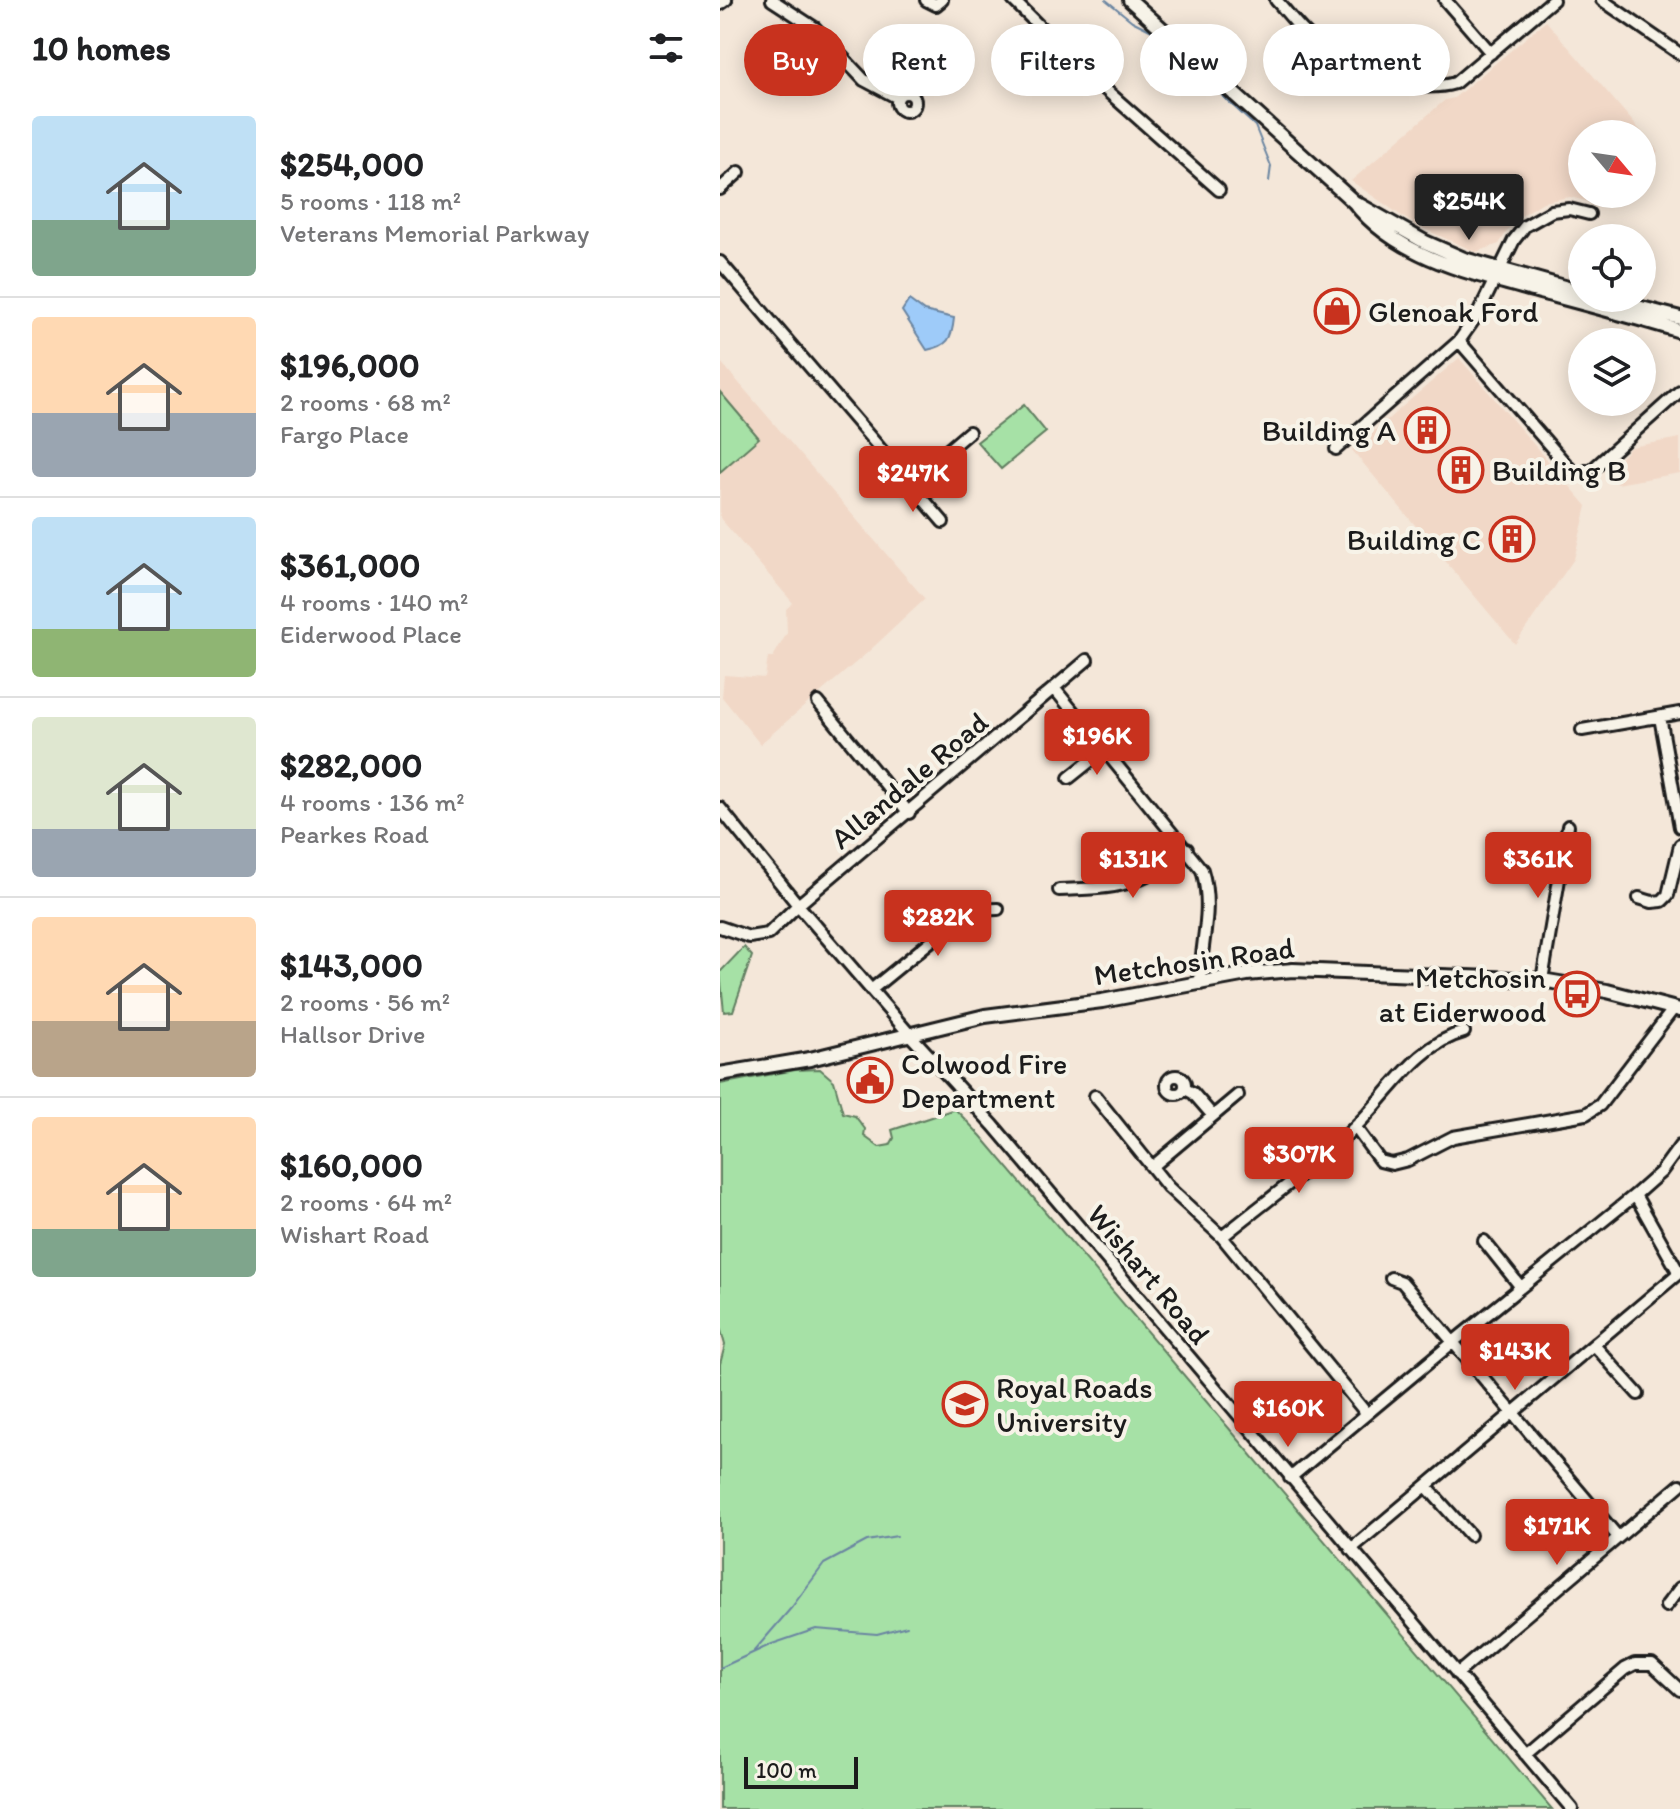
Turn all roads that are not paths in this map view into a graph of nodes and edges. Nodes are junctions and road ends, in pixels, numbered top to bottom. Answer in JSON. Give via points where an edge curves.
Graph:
{"nodes":[{"id":1,"x":726,"y":0,"type":"edge"},
{"id":2,"x":772,"y":0,"type":"edge"},
{"id":3,"x":926,"y":0,"type":"edge"},
{"id":4,"x":942,"y":0,"type":"edge"},
{"id":5,"x":1013,"y":0,"type":"edge"},
{"id":6,"x":1130,"y":0,"type":"edge"},
{"id":7,"x":1276,"y":0,"type":"edge"},
{"id":8,"x":1445,"y":0,"type":"edge"},
{"id":9,"x":1553,"y":0,"type":"edge"},
{"id":10,"x":1602,"y":0,"type":"edge"},
{"id":11,"x":720,"y":4,"type":"edge"},
{"id":12,"x":1038,"y":24,"type":"edge"},
{"id":13,"x":1491,"y":53,"type":"junction"},
{"id":14,"x":1680,"y":54,"type":"edge"},
{"id":15,"x":1113,"y":96,"type":"edge"},
{"id":16,"x":898,"y":98,"type":"dead end"},
{"id":17,"x":739,"y":172,"type":"dead end"},
{"id":18,"x":720,"y":189,"type":"edge"},
{"id":19,"x":1219,"y":190,"type":"dead end"},
{"id":20,"x":1589,"y":214,"type":"dead end"},
{"id":21,"x":720,"y":262,"type":"edge"},
{"id":22,"x":1497,"y":274,"type":"junction"},
{"id":23,"x":1568,"y":289,"type":"edge"},
{"id":24,"x":1656,"y":312,"type":"edge"},
{"id":25,"x":1680,"y":318,"type":"edge"},
{"id":26,"x":1680,"y":331,"type":"edge"},
{"id":27,"x":1459,"y":341,"type":"junction"},
{"id":28,"x":1680,"y":391,"type":"edge"},
{"id":29,"x":969,"y":432,"type":"dead end"},
{"id":30,"x":1336,"y":449,"type":"dead end"},
{"id":31,"x":909,"y":483,"type":"junction"},
{"id":32,"x":943,"y":522,"type":"dead end"},
{"id":33,"x":1087,"y":660,"type":"dead end"},
{"id":34,"x":1054,"y":688,"type":"junction"},
{"id":35,"x":818,"y":702,"type":"dead end"},
{"id":36,"x":1680,"y":713,"type":"edge"},
{"id":37,"x":1660,"y":717,"type":"junction"},
{"id":38,"x":1582,"y":730,"type":"dead end"},
{"id":39,"x":1104,"y":750,"type":"junction"},
{"id":40,"x":1069,"y":778,"type":"dead end"},
{"id":41,"x":720,"y":808,"type":"edge"},
{"id":42,"x":909,"y":813,"type":"junction"},
{"id":43,"x":1568,"y":826,"type":"dead end"},
{"id":44,"x":1680,"y":827,"type":"edge"},
{"id":45,"x":1680,"y":845,"type":"edge"},
{"id":46,"x":1187,"y":849,"type":"junction"},
{"id":47,"x":1059,"y":890,"type":"dead end"},
{"id":48,"x":1639,"y":898,"type":"dead end"},
{"id":49,"x":798,"y":905,"type":"junction"},
{"id":50,"x":998,"y":909,"type":"dead end"},
{"id":51,"x":720,"y":927,"type":"edge"},
{"id":52,"x":1542,"y":980,"type":"junction"},
{"id":53,"x":1200,"y":984,"type":"junction"},
{"id":54,"x":871,"y":990,"type":"junction"},
{"id":55,"x":1677,"y":1009,"type":"edge"},
{"id":56,"x":1464,"y":1032,"type":"dead end"},
{"id":57,"x":910,"y":1035,"type":"junction"},
{"id":58,"x":720,"y":1074,"type":"edge"},
{"id":59,"x":1185,"y":1089,"type":"dead end"},
{"id":60,"x":1238,"y":1095,"type":"dead end"},
{"id":61,"x":1095,"y":1096,"type":"dead end"},
{"id":62,"x":1213,"y":1116,"type":"junction"},
{"id":63,"x":1355,"y":1127,"type":"junction"},
{"id":64,"x":1680,"y":1146,"type":"edge"},
{"id":65,"x":1152,"y":1167,"type":"junction"},
{"id":66,"x":1635,"y":1195,"type":"junction"},
{"id":67,"x":1222,"y":1237,"type":"junction"},
{"id":68,"x":1484,"y":1241,"type":"dead end"},
{"id":69,"x":1680,"y":1273,"type":"edge"},
{"id":70,"x":1391,"y":1278,"type":"dead end"},
{"id":71,"x":1520,"y":1286,"type":"junction"},
{"id":72,"x":1452,"y":1343,"type":"junction"},
{"id":73,"x":1595,"y":1346,"type":"junction"},
{"id":74,"x":1638,"y":1394,"type":"dead end"},
{"id":75,"x":1366,"y":1413,"type":"junction"},
{"id":76,"x":1511,"y":1414,"type":"junction"},
{"id":77,"x":1290,"y":1478,"type":"junction"},
{"id":78,"x":1680,"y":1485,"type":"edge"},
{"id":79,"x":1426,"y":1486,"type":"junction"},
{"id":80,"x":1470,"y":1535,"type":"dead end"},
{"id":81,"x":1618,"y":1537,"type":"junction"},
{"id":82,"x":1351,"y":1549,"type":"junction"},
{"id":83,"x":1680,"y":1588,"type":"edge"},
{"id":84,"x":1666,"y":1606,"type":"dead end"},
{"id":85,"x":1457,"y":1674,"type":"junction"},
{"id":86,"x":1680,"y":1690,"type":"edge"},
{"id":87,"x":1525,"y":1754,"type":"junction"},
{"id":88,"x":1572,"y":1809,"type":"edge"}],
"edges":[{"from":1,"to":11,"type":"street"},
{"from":2,"to":16,"type":"street","via":[[815,28],[864,80]]},
{"from":3,"to":4,"type":"street","via":[[936,5]]},
{"from":5,"to":12,"type":"street"},
{"from":6,"to":22,"type":"main road","via":[[1354,202],[1434,247]]},
{"from":7,"to":13,"type":"street","via":[[1312,40],[1338,59],[1404,83],[1455,83]]},
{"from":8,"to":13,"type":"street"},
{"from":9,"to":13,"type":"street"},
{"from":10,"to":14,"type":"street"},
{"from":15,"to":19,"type":"street"},
{"from":17,"to":18,"type":"street"},
{"from":20,"to":22,"type":"street","via":[[1561,209],[1530,221]]},
{"from":21,"to":31,"type":"street"},
{"from":22,"to":23,"type":"main road"},
{"from":22,"to":26,"type":"main road"},
{"from":22,"to":27,"type":"street"},
{"from":24,"to":25,"type":"main road"},
{"from":27,"to":28,"type":"street","via":[[1579,474],[1590,472]]},
{"from":27,"to":30,"type":"street"},
{"from":29,"to":31,"type":"street"},
{"from":31,"to":32,"type":"street"},
{"from":33,"to":34,"type":"street","name":"Allandale Road"},
{"from":34,"to":39,"type":"street"},
{"from":34,"to":42,"type":"street","name":"Allandale Road"},
{"from":35,"to":42,"type":"street"},
{"from":36,"to":37,"type":"street"},
{"from":37,"to":38,"type":"street"},
{"from":37,"to":44,"type":"street"},
{"from":39,"to":40,"type":"street"},
{"from":39,"to":46,"type":"street"},
{"from":41,"to":49,"type":"street","name":"Wishart Road"},
{"from":42,"to":49,"type":"street","name":"Allandale Road"},
{"from":43,"to":52,"type":"street"},
{"from":45,"to":48,"type":"street","via":[[1668,895],[1662,901]]},
{"from":46,"to":47,"type":"street","via":[[1133,882]]},
{"from":46,"to":53,"type":"street","via":[[1208,890]]},
{"from":49,"to":51,"type":"street","name":"Allandale Road","via":[[768,934],[749,937]]},
{"from":49,"to":54,"type":"street","name":"Wishart Road"},
{"from":50,"to":54,"type":"street","via":[[969,910]]},
{"from":52,"to":53,"type":"main road","name":"Metchosin Road","via":[[1293,970]]},
{"from":52,"to":55,"type":"main road","name":"Metchosin Road"},
{"from":53,"to":57,"type":"main road","name":"Metchosin Road","via":[[985,1016]]},
{"from":54,"to":57,"type":"street","name":"Wishart Road"},
{"from":55,"to":63,"type":"street","via":[[1600,1105],[1586,1114],[1453,1137],[1392,1164],[1380,1161]]},
{"from":56,"to":63,"type":"street","via":[[1448,1036],[1420,1058]]},
{"from":57,"to":58,"type":"main road","name":"Metchosin Road"},
{"from":57,"to":77,"type":"street","name":"Wishart Road","via":[[993,1125]]},
{"from":59,"to":62,"type":"street"},
{"from":60,"to":62,"type":"street"},
{"from":61,"to":65,"type":"street"},
{"from":62,"to":65,"type":"street"},
{"from":63,"to":67,"type":"street"},
{"from":64,"to":66,"type":"street"},
{"from":65,"to":67,"type":"street"},
{"from":66,"to":69,"type":"street"},
{"from":66,"to":71,"type":"street"},
{"from":67,"to":75,"type":"street"},
{"from":68,"to":71,"type":"street"},
{"from":69,"to":73,"type":"street"},
{"from":70,"to":72,"type":"street","via":[[1402,1282]]},
{"from":71,"to":72,"type":"street"},
{"from":72,"to":75,"type":"street"},
{"from":72,"to":76,"type":"street"},
{"from":73,"to":74,"type":"street"},
{"from":73,"to":76,"type":"street"},
{"from":75,"to":77,"type":"street"},
{"from":76,"to":79,"type":"street"},
{"from":76,"to":81,"type":"street"},
{"from":77,"to":82,"type":"street","name":"Wishart Road"},
{"from":78,"to":81,"type":"street"},
{"from":79,"to":80,"type":"street"},
{"from":79,"to":82,"type":"street"},
{"from":81,"to":85,"type":"street"},
{"from":82,"to":85,"type":"street","name":"Wishart Road"},
{"from":83,"to":84,"type":"street"},
{"from":85,"to":87,"type":"street","name":"Wishart Road"},
{"from":86,"to":87,"type":"street","via":[[1652,1664],[1635,1664]]},
{"from":87,"to":88,"type":"street","name":"Wishart Road"}]}
